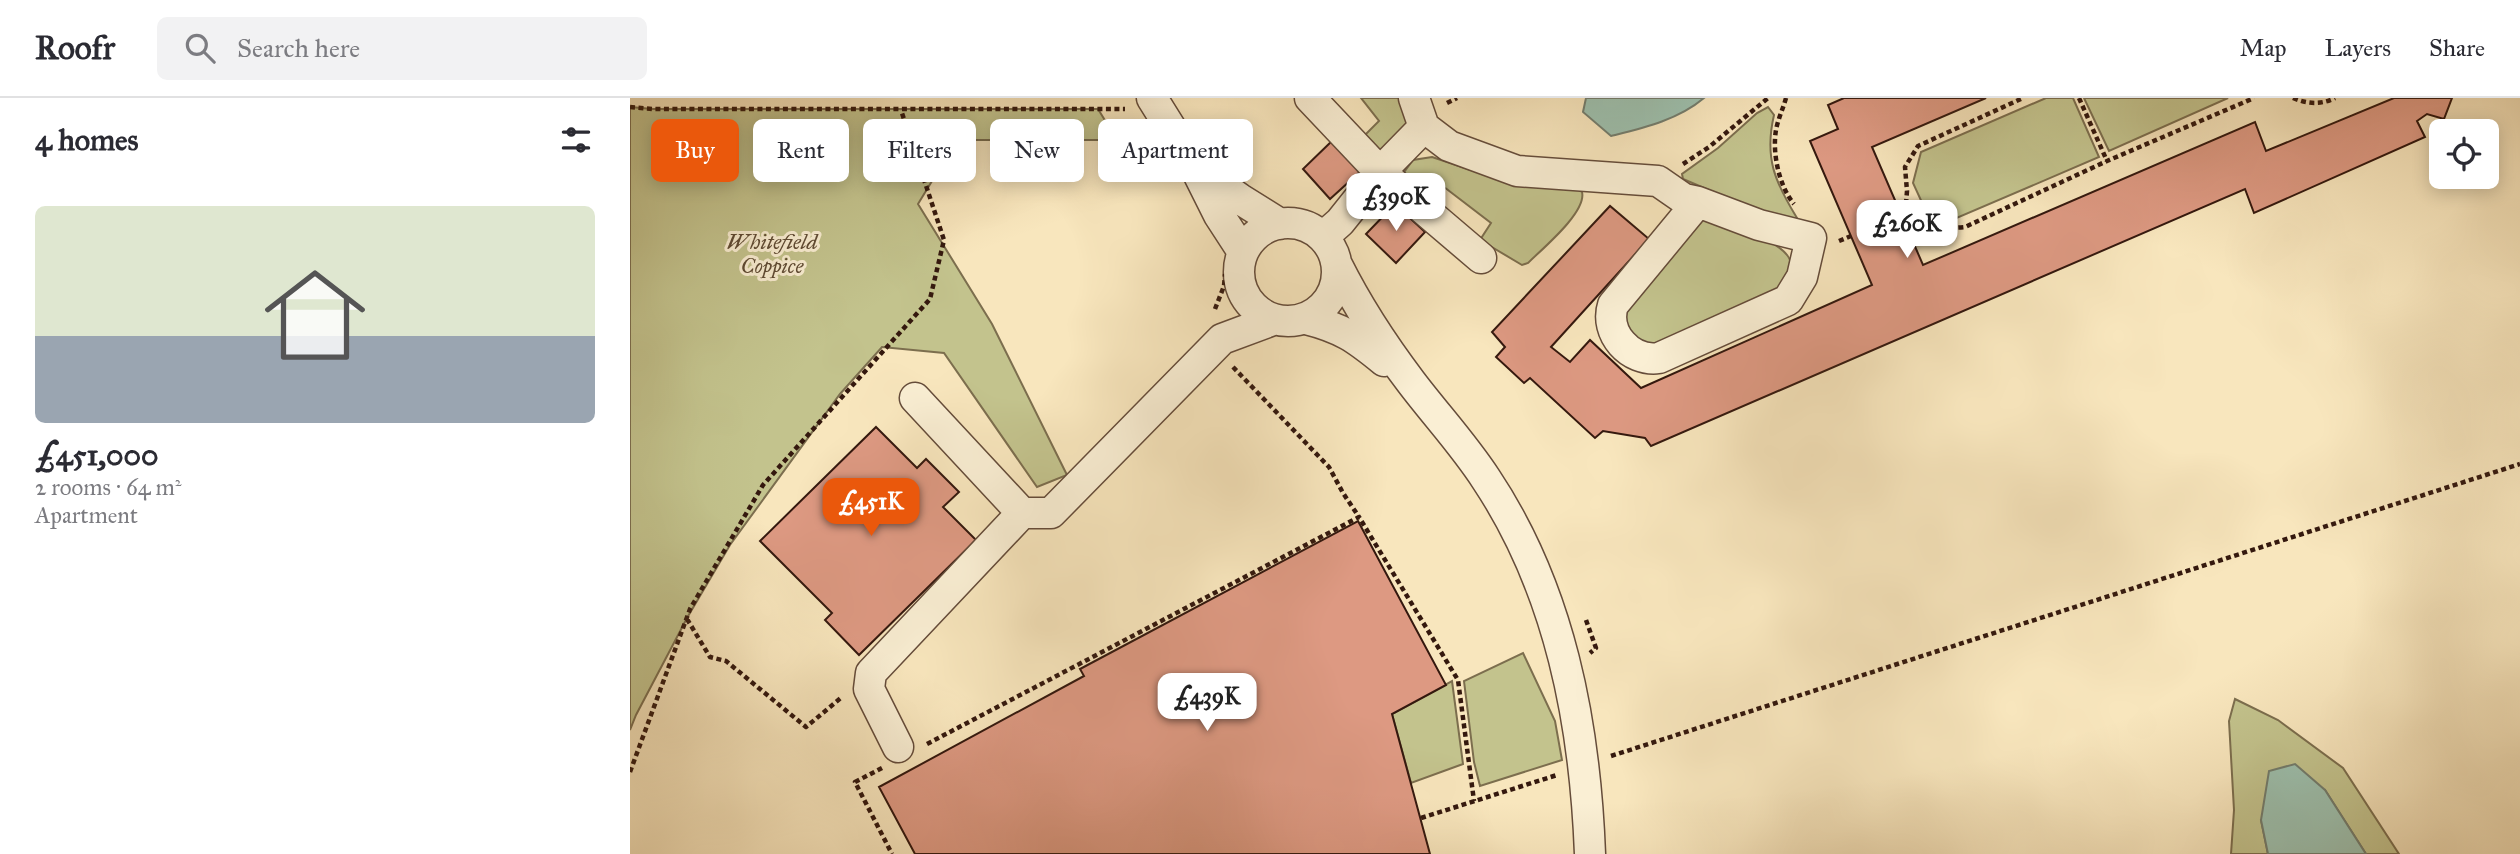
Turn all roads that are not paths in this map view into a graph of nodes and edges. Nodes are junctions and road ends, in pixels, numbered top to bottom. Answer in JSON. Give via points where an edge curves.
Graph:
{"nodes":[{"id":1,"x":1310,"y":98,"type":"edge"},
{"id":2,"x":1414,"y":98,"type":"edge"},
{"id":3,"x":1155,"y":103,"type":"edge"},
{"id":4,"x":1165,"y":119,"type":"edge"},
{"id":5,"x":1424,"y":127,"type":"junction"},
{"id":6,"x":1380,"y":172,"type":"junction"},
{"id":7,"x":1202,"y":182,"type":"edge"},
{"id":8,"x":1216,"y":182,"type":"edge"},
{"id":9,"x":1698,"y":202,"type":"junction"},
{"id":10,"x":1280,"y":224,"type":"junction"},
{"id":11,"x":1323,"y":237,"type":"junction"},
{"id":12,"x":1243,"y":252,"type":"junction"},
{"id":13,"x":1480,"y":258,"type":"dead end"},
{"id":14,"x":1337,"y":265,"type":"junction"},
{"id":15,"x":1240,"y":285,"type":"junction"},
{"id":16,"x":1306,"y":319,"type":"junction"},
{"id":17,"x":1273,"y":320,"type":"junction"},
{"id":18,"x":1222,"y":339,"type":"junction"},
{"id":19,"x":1412,"y":383,"type":"junction"},
{"id":20,"x":915,"y":398,"type":"dead end"},
{"id":21,"x":1022,"y":513,"type":"junction"},
{"id":22,"x":902,"y":753,"type":"road end"},
{"id":23,"x":1590,"y":854,"type":"edge"}],
"edges":[{"from":1,"to":6,"type":"lane"},
{"from":2,"to":5,"type":"lane"},
{"from":3,"to":4,"type":"lane"},
{"from":5,"to":6,"type":"lane"},
{"from":5,"to":9,"type":"lane","via":[[1449,146],[1517,171],[1658,181],[1684,199]]},
{"from":6,"to":11,"type":"lane"},
{"from":6,"to":13,"type":"lane"},
{"from":7,"to":12,"type":"lane"},
{"from":8,"to":10,"type":"lane"},
{"from":9,"to":9,"type":"lane","via":[[1610,315],[1610,326],[1641,359],[1659,358],[1787,300],[1802,277],[1811,237],[1759,225]]},
{"from":10,"to":11,"type":"lane","via":[[1303,226]]},
{"from":10,"to":12,"type":"lane","via":[[1265,229]]},
{"from":11,"to":14,"type":"lane"},
{"from":12,"to":15,"type":"lane"},
{"from":14,"to":16,"type":"lane","via":[[1331,298]]},
{"from":14,"to":19,"type":"lane","via":[[1370,324]]},
{"from":15,"to":17,"type":"lane","via":[[1258,312]]},
{"from":15,"to":18,"type":"lane"},
{"from":16,"to":17,"type":"lane"},
{"from":16,"to":19,"type":"lane","via":[[1352,335]]},
{"from":17,"to":18,"type":"lane"},
{"from":18,"to":21,"type":"lane","via":[[1051,513]]},
{"from":19,"to":23,"type":"lane","via":[[1487,480],[1526,551],[1547,604],[1571,682],[1585,766]]},
{"from":20,"to":21,"type":"lane"},
{"from":21,"to":22,"type":"lane","via":[[871,673],[869,688]]}]}
